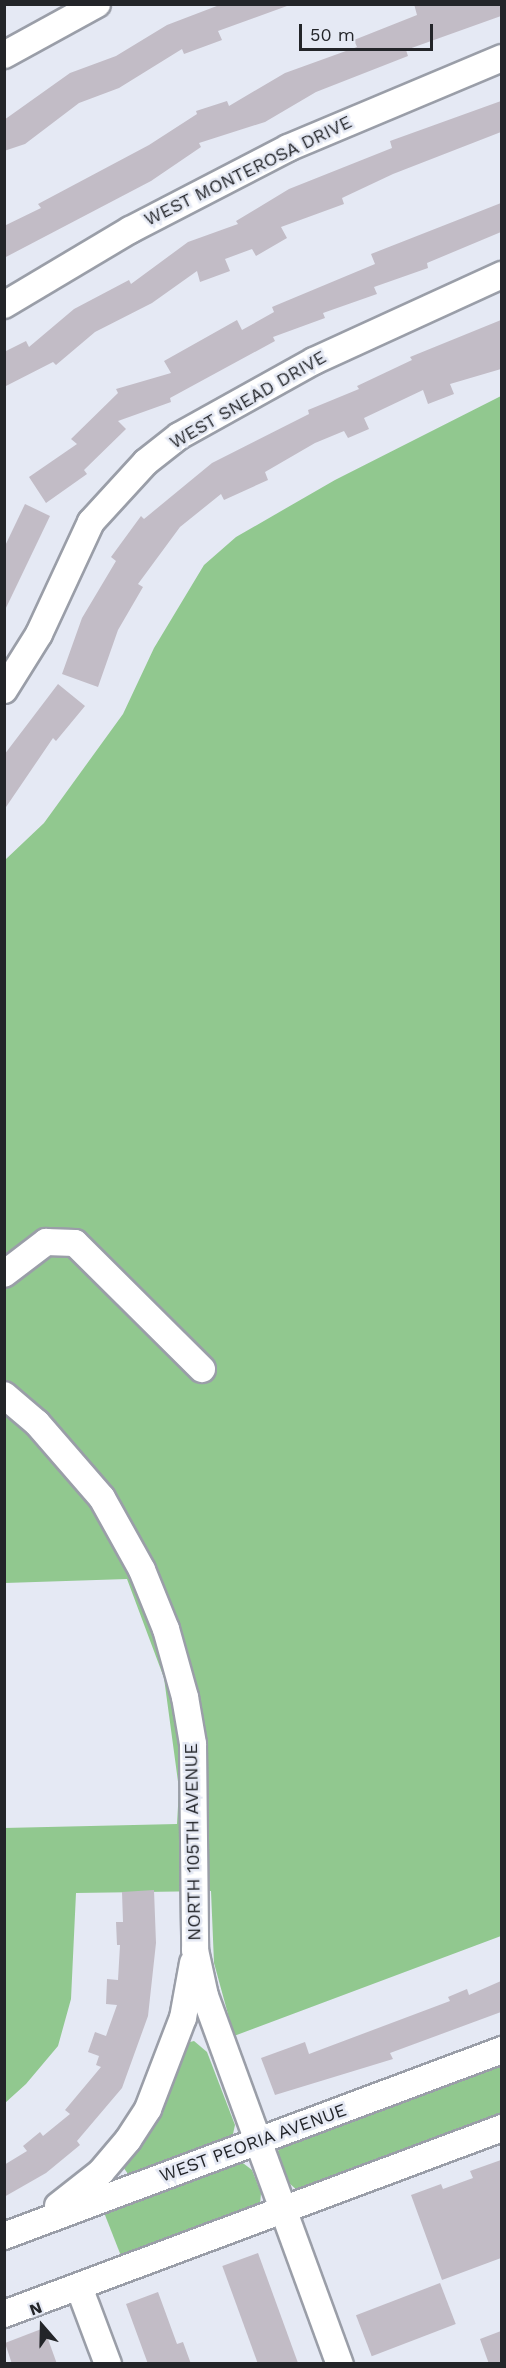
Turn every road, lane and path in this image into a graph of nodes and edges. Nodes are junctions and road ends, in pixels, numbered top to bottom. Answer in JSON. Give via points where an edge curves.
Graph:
{"nodes":[{"id":1,"x":97,"y":4,"type":"edge"},
{"id":2,"x":4,"y":55,"type":"edge"},
{"id":3,"x":501,"y":58,"type":"edge"},
{"id":4,"x":501,"y":275,"type":"edge"},
{"id":5,"x":4,"y":305,"type":"edge"},
{"id":6,"x":4,"y":690,"type":"edge"},
{"id":7,"x":4,"y":1274,"type":"edge"},
{"id":8,"x":202,"y":1369,"type":"dead end"},
{"id":9,"x":4,"y":1395,"type":"edge"},
{"id":10,"x":195,"y":1950,"type":"junction"},
{"id":11,"x":501,"y":2050,"type":"edge"},
{"id":12,"x":501,"y":2128,"type":"edge"},
{"id":13,"x":259,"y":2141,"type":"junction"},
{"id":14,"x":284,"y":2209,"type":"junction"},
{"id":15,"x":16,"y":2232,"type":"edge"},
{"id":16,"x":79,"y":2287,"type":"junction"},
{"id":17,"x":4,"y":2314,"type":"edge"},
{"id":18,"x":108,"y":2364,"type":"edge"},
{"id":19,"x":340,"y":2364,"type":"edge"}],
"edges":[{"from":1,"to":2,"type":"street"},
{"from":3,"to":5,"type":"street","name":"WEST MONTEROSA DRIVE","via":[[288,148],[130,230]]},
{"from":4,"to":6,"type":"street","name":"WEST SNEAD DRIVE","via":[[314,361],[179,436],[146,462],[91,522],[39,634]]},
{"from":7,"to":8,"type":"street","via":[[46,1242],[75,1243]]},
{"from":9,"to":10,"type":"street","name":"NORTH 105TH AVENUE","via":[[37,1423],[102,1498],[142,1570],[166,1629],[182,1679],[193,1744]]},
{"from":10,"to":13,"type":"street","name":"NORTH 105TH AVENUE","via":[[218,2034]]},
{"from":10,"to":15,"type":"street","name":"NORTH 105TH AVENUE","via":[[183,2018],[167,2064],[138,2124],[80,2192]]},
{"from":11,"to":13,"type":"street","name":"WEST PEORIA AVENUE"},
{"from":12,"to":14,"type":"street"},
{"from":13,"to":14,"type":"street","name":"NORTH 105TH AVENUE"},
{"from":13,"to":15,"type":"street","name":"WEST PEORIA AVENUE"},
{"from":14,"to":16,"type":"street"},
{"from":14,"to":19,"type":"street","name":"NORTH 105TH AVENUE"},
{"from":16,"to":17,"type":"street"},
{"from":16,"to":18,"type":"street"}]}
